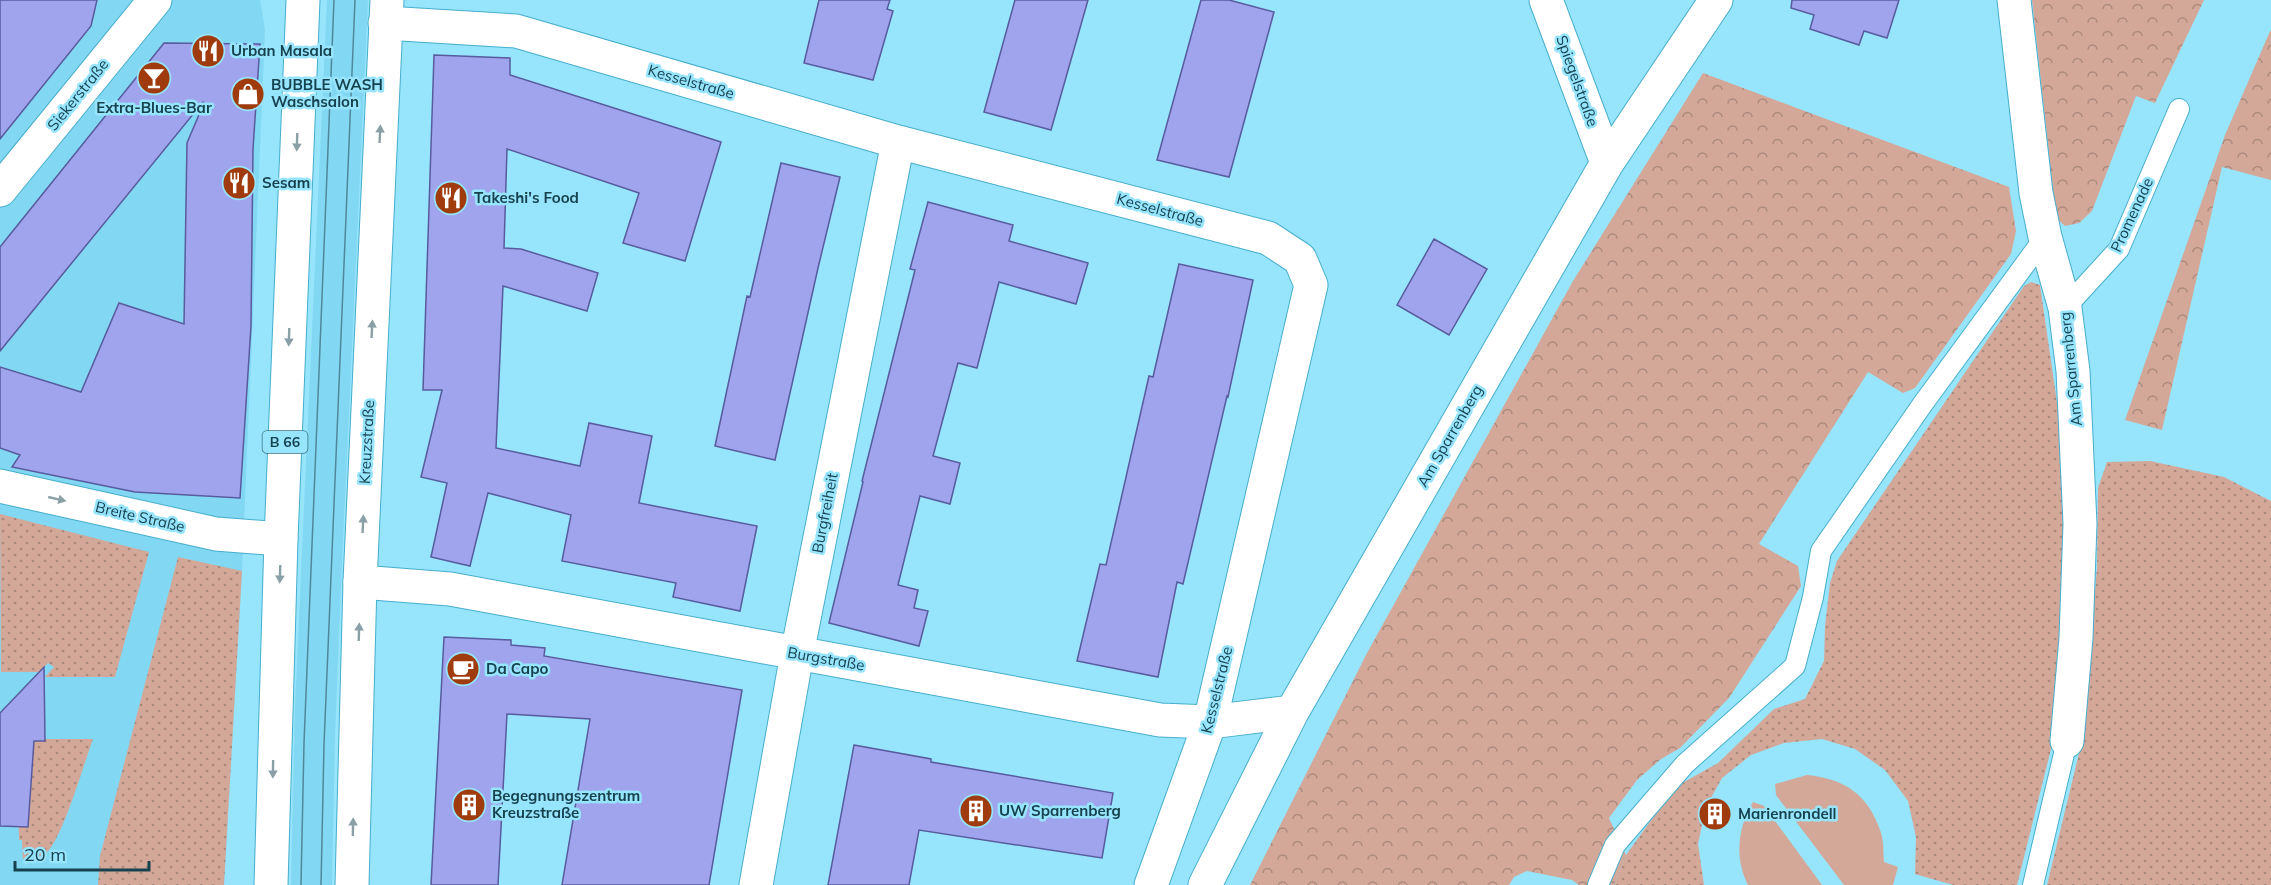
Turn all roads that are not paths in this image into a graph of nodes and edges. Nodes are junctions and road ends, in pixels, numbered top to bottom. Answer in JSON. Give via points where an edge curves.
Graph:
{"nodes":[{"id":1,"x":155,"y":0,"type":"edge"},
{"id":2,"x":303,"y":0,"type":"edge"},
{"id":3,"x":1546,"y":0,"type":"edge"},
{"id":4,"x":1716,"y":0,"type":"edge"},
{"id":5,"x":2014,"y":0,"type":"edge"},
{"id":6,"x":386,"y":11,"type":"edge"},
{"id":7,"x":2179,"y":109,"type":"dead end"},
{"id":8,"x":898,"y":142,"type":"junction"},
{"id":9,"x":1607,"y":163,"type":"junction"},
{"id":10,"x":0,"y":190,"type":"edge"},
{"id":11,"x":2045,"y":237,"type":"junction"},
{"id":12,"x":2065,"y":308,"type":"junction"},
{"id":13,"x":0,"y":486,"type":"edge"},
{"id":14,"x":281,"y":539,"type":"junction"},
{"id":15,"x":360,"y":582,"type":"junction"},
{"id":16,"x":797,"y":654,"type":"junction"},
{"id":17,"x":1292,"y":712,"type":"junction"},
{"id":18,"x":1210,"y":722,"type":"junction"},
{"id":19,"x":2067,"y":741,"type":"joint"},
{"id":20,"x":271,"y":885,"type":"edge"},
{"id":21,"x":352,"y":885,"type":"edge"},
{"id":22,"x":756,"y":885,"type":"edge"},
{"id":23,"x":1151,"y":885,"type":"edge"},
{"id":24,"x":1205,"y":885,"type":"edge"},
{"id":25,"x":1598,"y":885,"type":"edge"},
{"id":26,"x":2032,"y":885,"type":"edge"}],
"edges":[{"from":1,"to":10,"type":"street","name":"Siekerstraße"},
{"from":2,"to":14,"type":"street","number":"B 66","one_way":true},
{"from":3,"to":9,"type":"street","name":"Spiegelstraße"},
{"from":4,"to":9,"type":"street","name":"Am Sparrenberg"},
{"from":5,"to":11,"type":"street","name":"Am Sparrenberg","via":[[2036,193]]},
{"from":6,"to":8,"type":"street","name":"Kesselstraße","via":[[516,32]]},
{"from":15,"to":6,"type":"street","name":"Kreuzstraße","one_way":true},
{"from":7,"to":12,"type":"lane","name":"Promenade","via":[[2119,249]]},
{"from":8,"to":16,"type":"street","name":"Burgfreiheit"},
{"from":8,"to":18,"type":"street","name":"Kesselstraße","via":[[1268,238],[1300,259],[1311,285]]},
{"from":9,"to":17,"type":"street","name":"Am Sparrenberg"},
{"from":11,"to":12,"type":"street","name":"Am Sparrenberg"},
{"from":11,"to":25,"type":"lane","via":[[1821,550],[1795,666],[1685,764],[1615,845]]},
{"from":12,"to":19,"type":"street","name":"Am Sparrenberg","via":[[2075,406],[2080,524]]},
{"from":13,"to":14,"type":"street","name":"Breite Straße","one_way":true,"via":[[216,534]]},
{"from":14,"to":20,"type":"street","number":"B 66","one_way":true},
{"from":15,"to":16,"type":"street","name":"Burgstraße","via":[[450,589]]},
{"from":21,"to":15,"type":"street","name":"Kreuzstraße","one_way":true},
{"from":16,"to":18,"type":"street","name":"Burgstraße","via":[[1160,720]]},
{"from":16,"to":22,"type":"street","name":"Burgfreiheit"},
{"from":17,"to":18,"type":"street","name":"Burgstraße"},
{"from":17,"to":24,"type":"street","name":"Am Sparrenberg"},
{"from":18,"to":23,"type":"street","name":"Kesselstraße"},
{"from":19,"to":26,"type":"lane"}]}
